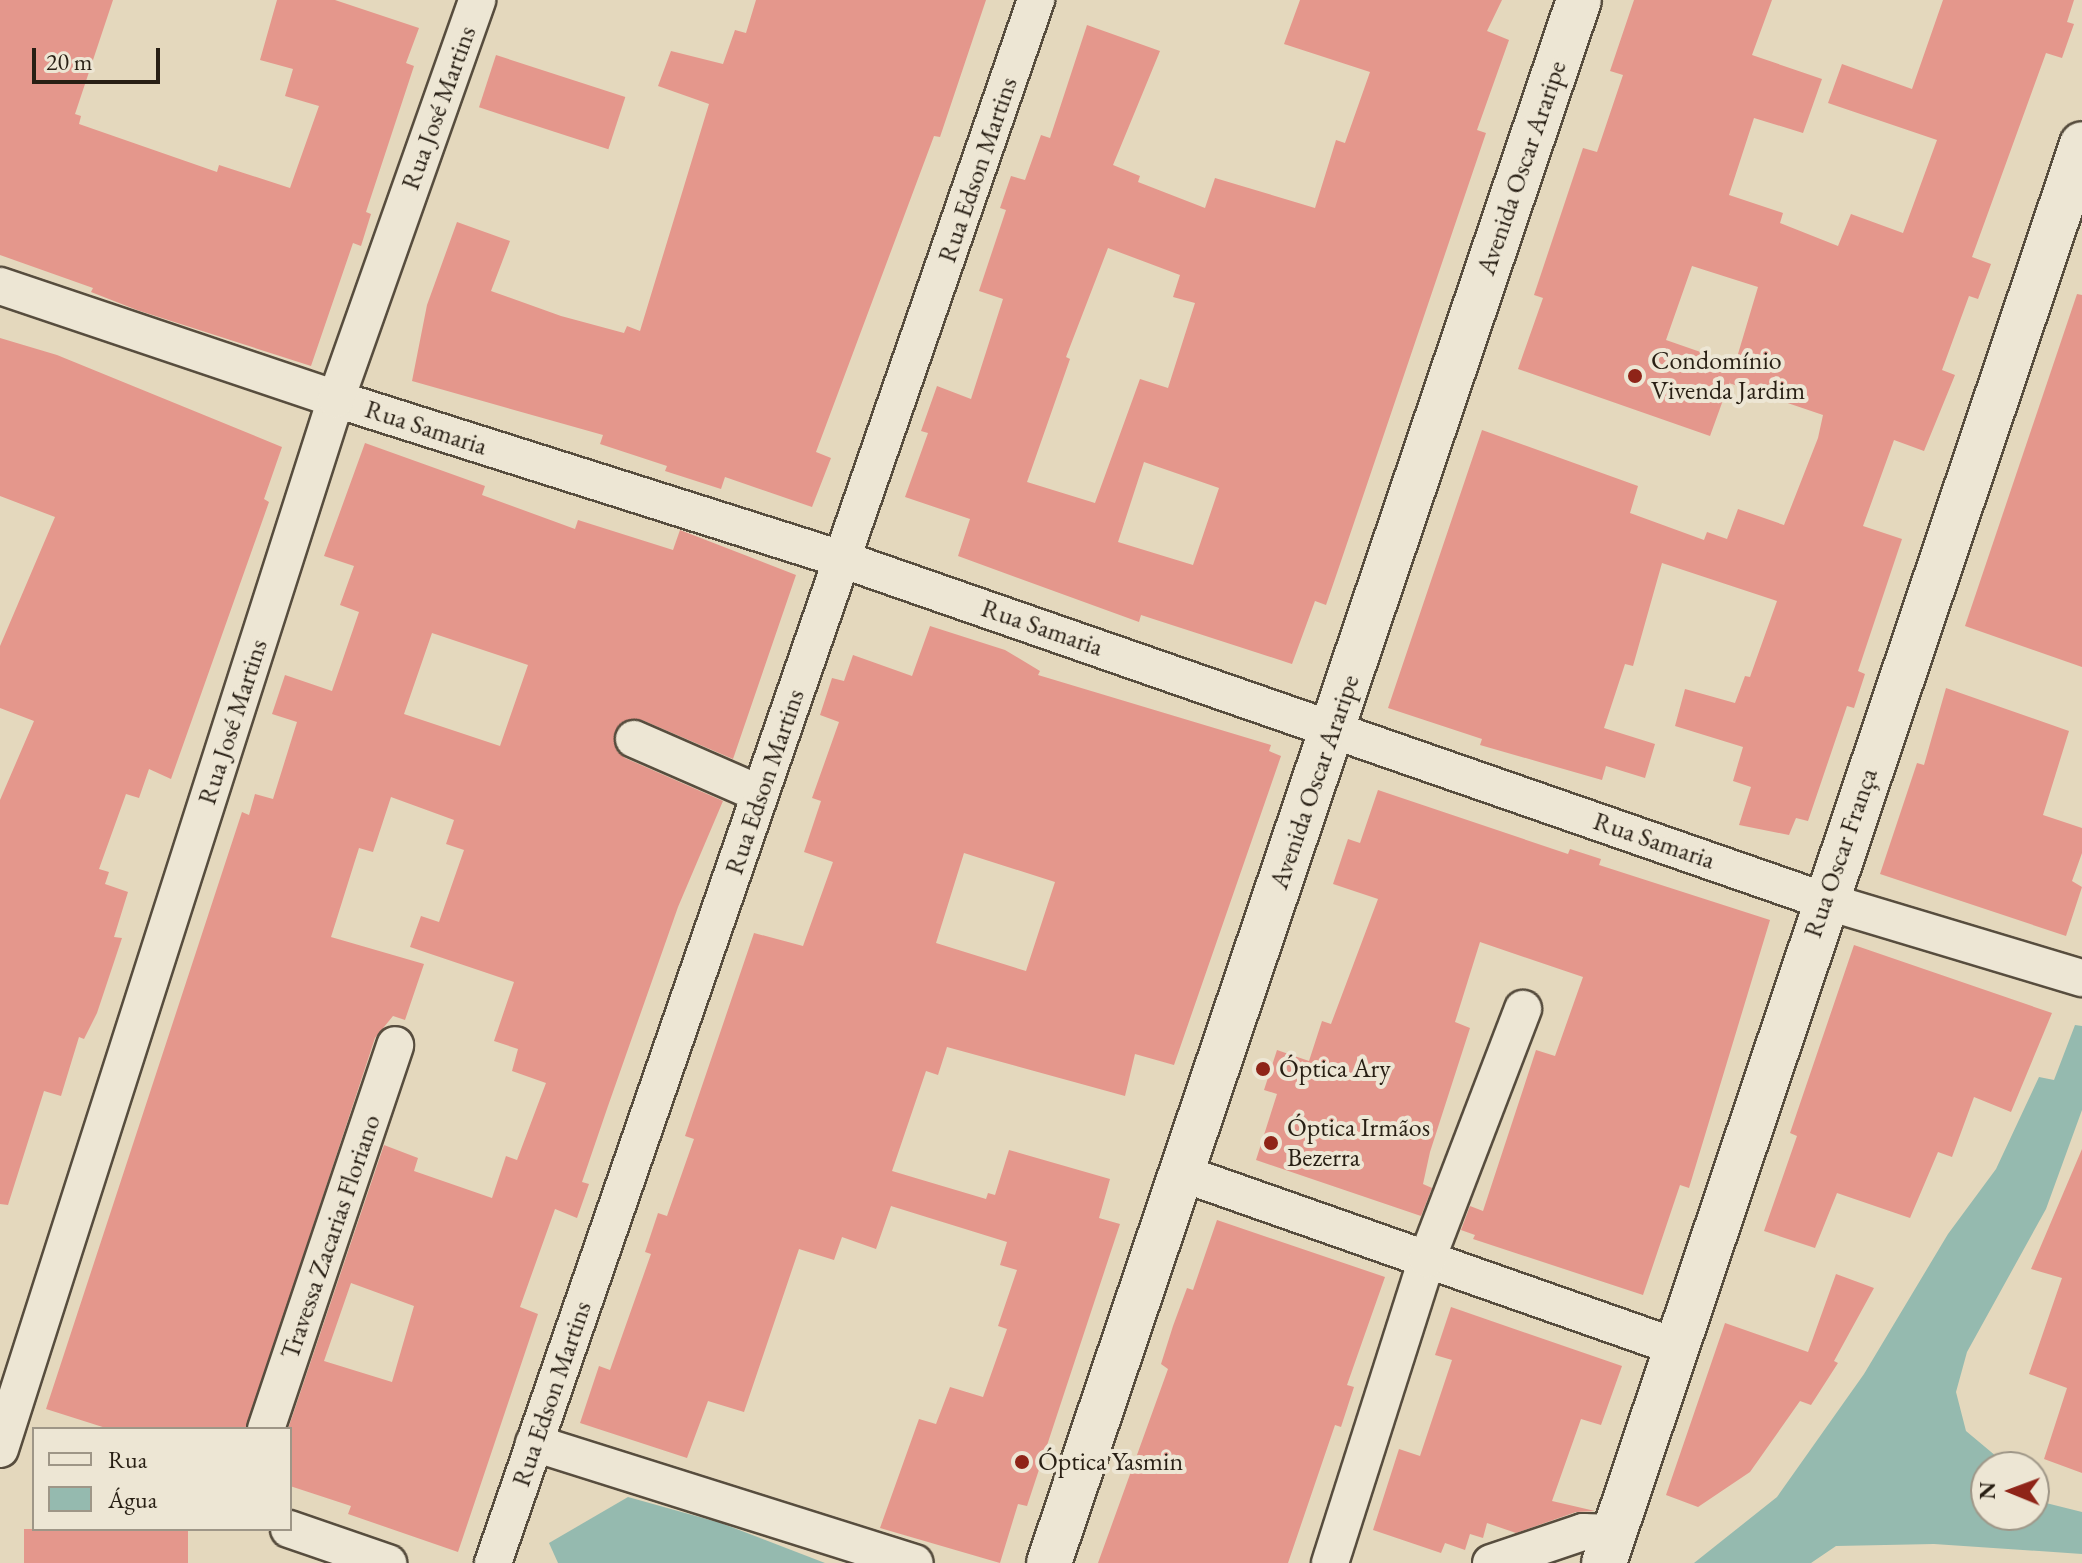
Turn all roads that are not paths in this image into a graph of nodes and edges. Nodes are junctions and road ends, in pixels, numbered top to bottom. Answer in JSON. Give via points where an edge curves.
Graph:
{"nodes":[{"id":1,"x":477,"y":0,"type":"edge"},
{"id":2,"x":1036,"y":0,"type":"edge"},
{"id":3,"x":1579,"y":0,"type":"edge"},
{"id":4,"x":2082,"y":144,"type":"edge"},
{"id":5,"x":0,"y":286,"type":"edge"},
{"id":6,"x":336,"y":399,"type":"junction"},
{"id":7,"x":844,"y":560,"type":"junction"},
{"id":8,"x":1333,"y":728,"type":"junction"},
{"id":9,"x":634,"y":739,"type":"dead end"},
{"id":10,"x":760,"y":794,"type":"junction"},
{"id":11,"x":1825,"y":901,"type":"junction"},
{"id":12,"x":2082,"y":978,"type":"edge"},
{"id":13,"x":1523,"y":1009,"type":"dead end"},
{"id":14,"x":395,"y":1045,"type":"dead end"},
{"id":15,"x":1184,"y":1174,"type":"junction"},
{"id":16,"x":1427,"y":1259,"type":"junction"},
{"id":17,"x":1676,"y":1347,"type":"junction"},
{"id":18,"x":267,"y":1427,"type":"edge"},
{"id":19,"x":10,"y":1437,"type":"edge"},
{"id":20,"x":534,"y":1443,"type":"junction"},
{"id":21,"x":292,"y":1531,"type":"edge"},
{"id":22,"x":1609,"y":1548,"type":"edge"},
{"id":23,"x":337,"y":1556,"type":"edge"},
{"id":24,"x":388,"y":1563,"type":"edge"},
{"id":25,"x":493,"y":1563,"type":"edge"},
{"id":26,"x":915,"y":1563,"type":"edge"},
{"id":27,"x":1049,"y":1563,"type":"edge"},
{"id":28,"x":1330,"y":1563,"type":"edge"},
{"id":29,"x":1491,"y":1563,"type":"edge"}],
"edges":[{"from":1,"to":6,"type":"street","name":"Rua José Martins"},
{"from":2,"to":7,"type":"street","name":"Rua Edson Martins"},
{"from":3,"to":8,"type":"street","name":"Avenida Oscar Araripe"},
{"from":4,"to":11,"type":"street","name":"Rua Oscar França"},
{"from":5,"to":6,"type":"street","name":"Rua Samaria"},
{"from":6,"to":7,"type":"street","name":"Rua Samaria"},
{"from":6,"to":19,"type":"street","name":"Rua José Martins"},
{"from":7,"to":8,"type":"street","name":"Rua Samaria"},
{"from":7,"to":10,"type":"street","name":"Rua Edson Martins"},
{"from":8,"to":11,"type":"street","name":"Rua Samaria"},
{"from":8,"to":15,"type":"street","name":"Avenida Oscar Araripe"},
{"from":9,"to":10,"type":"street"},
{"from":10,"to":20,"type":"street","name":"Rua Edson Martins"},
{"from":11,"to":12,"type":"street","name":"Rua Samaria"},
{"from":11,"to":17,"type":"street","name":"Rua Oscar França"},
{"from":13,"to":16,"type":"street"},
{"from":14,"to":18,"type":"street","name":"Travessa Zacarias Floriano"},
{"from":15,"to":16,"type":"street"},
{"from":15,"to":27,"type":"street","name":"Avenida Oscar Araripe"},
{"from":16,"to":17,"type":"street"},
{"from":16,"to":28,"type":"street"},
{"from":17,"to":22,"type":"street","name":"Rua Oscar França"},
{"from":20,"to":25,"type":"street","name":"Rua Edson Martins"},
{"from":20,"to":26,"type":"street"},
{"from":21,"to":23,"type":"street"},
{"from":22,"to":29,"type":"street","via":[[1583,1532]]},
{"from":23,"to":24,"type":"street"}]}
